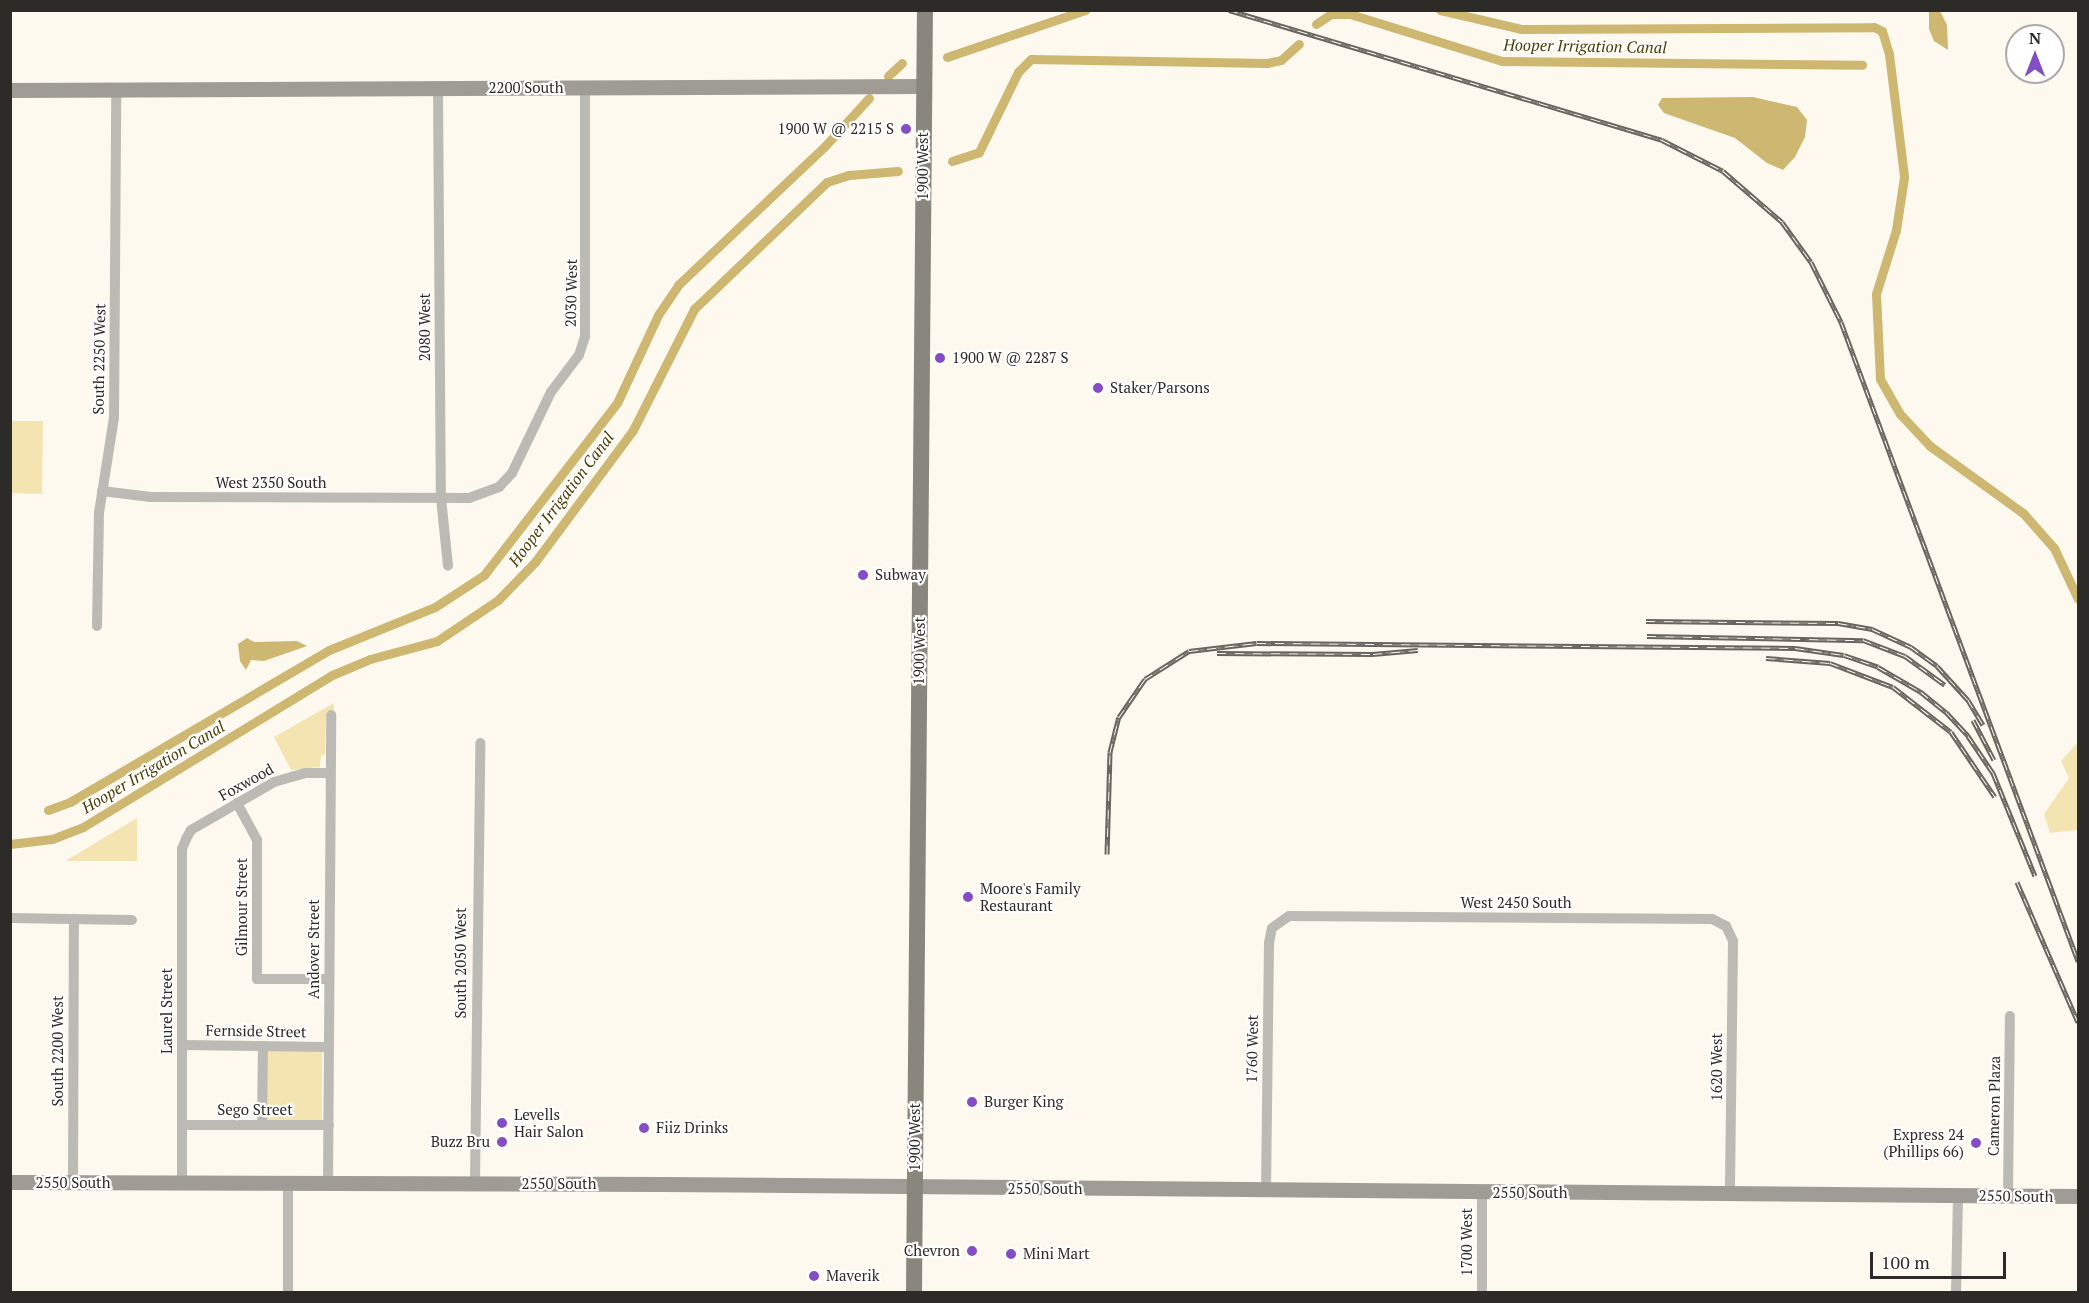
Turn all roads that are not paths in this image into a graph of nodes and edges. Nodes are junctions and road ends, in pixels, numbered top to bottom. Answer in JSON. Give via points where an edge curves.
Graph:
{"nodes":[{"id":1,"x":925,"y":10,"type":"edge"},
{"id":2,"x":924,"y":86,"type":"junction"},
{"id":3,"x":438,"y":88,"type":"junction"},
{"id":4,"x":585,"y":88,"type":"junction"},
{"id":5,"x":10,"y":90,"type":"edge"},
{"id":6,"x":122,"y":90,"type":"junction"},
{"id":7,"x":102,"y":491,"type":"junction"},
{"id":8,"x":441,"y":498,"type":"junction"},
{"id":9,"x":448,"y":566,"type":"dead end"},
{"id":10,"x":97,"y":626,"type":"dead end"},
{"id":11,"x":331,"y":715,"type":"dead end"},
{"id":12,"x":480,"y":743,"type":"dead end"},
{"id":13,"x":330,"y":773,"type":"junction"},
{"id":14,"x":237,"y":804,"type":"junction"},
{"id":15,"x":186,"y":839,"type":"joint"},
{"id":16,"x":1289,"y":916,"type":"joint"},
{"id":17,"x":10,"y":918,"type":"edge"},
{"id":18,"x":74,"y":919,"type":"junction"},
{"id":19,"x":132,"y":920,"type":"dead end"},
{"id":20,"x":1733,"y":941,"type":"joint"},
{"id":21,"x":329,"y":979,"type":"junction"},
{"id":22,"x":2010,"y":1016,"type":"dead end"},
{"id":23,"x":182,"y":1045,"type":"junction"},
{"id":24,"x":263,"y":1046,"type":"junction"},
{"id":25,"x":329,"y":1047,"type":"junction"},
{"id":26,"x":182,"y":1125,"type":"junction"},
{"id":27,"x":262,"y":1125,"type":"junction"},
{"id":28,"x":328,"y":1125,"type":"junction"},
{"id":29,"x":10,"y":1182,"type":"edge"},
{"id":30,"x":73,"y":1183,"type":"junction"},
{"id":31,"x":182,"y":1183,"type":"junction"},
{"id":32,"x":288,"y":1183,"type":"junction"},
{"id":33,"x":328,"y":1183,"type":"junction"},
{"id":34,"x":475,"y":1183,"type":"junction"},
{"id":35,"x":914,"y":1188,"type":"junction"},
{"id":36,"x":1266,"y":1190,"type":"junction"},
{"id":37,"x":1482,"y":1192,"type":"junction"},
{"id":38,"x":1730,"y":1194,"type":"junction"},
{"id":39,"x":1958,"y":1195,"type":"junction"},
{"id":40,"x":2008,"y":1196,"type":"junction"},
{"id":41,"x":2079,"y":1197,"type":"edge"},
{"id":42,"x":288,"y":1293,"type":"edge"},
{"id":43,"x":914,"y":1293,"type":"edge"},
{"id":44,"x":1482,"y":1293,"type":"edge"},
{"id":45,"x":1956,"y":1293,"type":"edge"}],
"edges":[{"from":1,"to":2,"type":"main road","name":"1900 West"},
{"from":2,"to":4,"type":"street","name":"2200 South"},
{"from":2,"to":35,"type":"main road","name":"1900 West"},
{"from":3,"to":4,"type":"street","name":"2200 South"},
{"from":3,"to":6,"type":"street","name":"2200 South"},
{"from":3,"to":8,"type":"street","name":"2080 West"},
{"from":4,"to":8,"type":"street","name":"2030 West","via":[[587,309],[579,355],[551,392],[512,473],[499,488],[469,498]]},
{"from":5,"to":6,"type":"street","name":"2200 South"},
{"from":6,"to":7,"type":"street","name":"South 2250 West","via":[[114,417]]},
{"from":7,"to":8,"type":"street","name":"West 2350 South","via":[[151,497]]},
{"from":7,"to":10,"type":"street","name":"South 2250 West"},
{"from":8,"to":9,"type":"street","name":"2080 West"},
{"from":11,"to":13,"type":"street","name":"Andover Street"},
{"from":12,"to":34,"type":"street","name":"South 2050 West"},
{"from":13,"to":14,"type":"street","name":"Foxwood","via":[[291,776]]},
{"from":13,"to":21,"type":"street","name":"Andover Street"},
{"from":14,"to":15,"type":"street","name":"Foxwood","via":[[191,830]]},
{"from":14,"to":21,"type":"street","name":"Gilmour Street","via":[[257,840],[257,980]]},
{"from":15,"to":23,"type":"street","name":"Laurel Street","via":[[182,849]]},
{"from":16,"to":20,"type":"street","name":"West 2450 South","via":[[1712,919],[1726,926]]},
{"from":16,"to":36,"type":"street","name":"1760 West","via":[[1272,928],[1269,943]]},
{"from":17,"to":18,"type":"street"},
{"from":18,"to":19,"type":"street"},
{"from":18,"to":30,"type":"street","name":"South 2200 West"},
{"from":20,"to":38,"type":"street","name":"1620 West"},
{"from":21,"to":25,"type":"street","name":"Andover Street"},
{"from":22,"to":40,"type":"street","name":"Cameron Plaza"},
{"from":23,"to":24,"type":"street","name":"Fernside Street"},
{"from":23,"to":26,"type":"street","name":"Laurel Street"},
{"from":24,"to":25,"type":"street","name":"Fernside Street"},
{"from":24,"to":27,"type":"street"},
{"from":25,"to":28,"type":"street","name":"Andover Street"},
{"from":26,"to":27,"type":"street","name":"Sego Street"},
{"from":26,"to":31,"type":"street","name":"Laurel Street"},
{"from":27,"to":28,"type":"street","name":"Sego Street"},
{"from":28,"to":33,"type":"street","name":"Andover Street"},
{"from":29,"to":30,"type":"street","name":"2550 South"},
{"from":30,"to":31,"type":"street","name":"2550 South"},
{"from":31,"to":32,"type":"street","name":"2550 South"},
{"from":32,"to":33,"type":"street","name":"2550 South"},
{"from":32,"to":42,"type":"street"},
{"from":33,"to":34,"type":"street","name":"2550 South"},
{"from":34,"to":35,"type":"street","name":"2550 South"},
{"from":35,"to":36,"type":"street","name":"2550 South"},
{"from":35,"to":43,"type":"main road","name":"1900 West"},
{"from":36,"to":37,"type":"street","name":"2550 South"},
{"from":37,"to":38,"type":"street","name":"2550 South"},
{"from":37,"to":44,"type":"street","name":"1700 West"},
{"from":38,"to":39,"type":"street","name":"2550 South"},
{"from":39,"to":40,"type":"street","name":"2550 South"},
{"from":39,"to":45,"type":"street"},
{"from":40,"to":41,"type":"street","name":"2550 South"}]}
